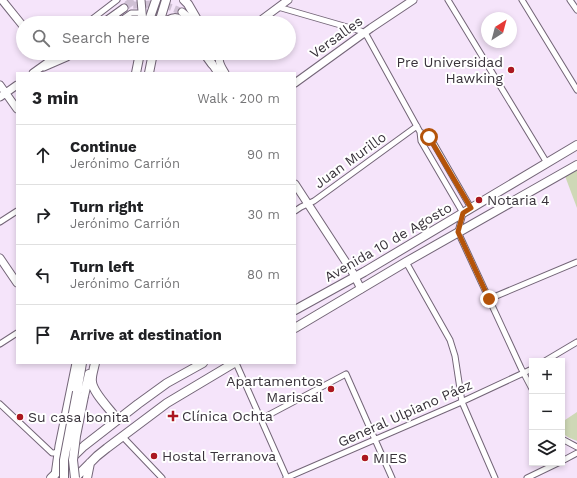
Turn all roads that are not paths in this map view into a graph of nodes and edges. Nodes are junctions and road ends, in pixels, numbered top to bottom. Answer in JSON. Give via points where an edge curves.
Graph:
{"nodes":[{"id":1,"x":2,"y":0,"type":"edge"},
{"id":2,"x":117,"y":0,"type":"edge"},
{"id":3,"x":141,"y":0,"type":"edge"},
{"id":4,"x":156,"y":0,"type":"edge"},
{"id":5,"x":184,"y":0,"type":"edge"},
{"id":6,"x":288,"y":0,"type":"edge"},
{"id":7,"x":413,"y":0,"type":"edge"},
{"id":8,"x":448,"y":0,"type":"edge"},
{"id":9,"x":522,"y":0,"type":"edge"},
{"id":10,"x":570,"y":0,"type":"edge"},
{"id":11,"x":166,"y":2,"type":"edge"},
{"id":12,"x":278,"y":7,"type":"junction"},
{"id":13,"x":124,"y":8,"type":"tunnel mouth"},
{"id":14,"x":577,"y":10,"type":"edge"},
{"id":15,"x":182,"y":12,"type":"tunnel mouth"},
{"id":16,"x":96,"y":16,"type":"edge"},
{"id":17,"x":113,"y":16,"type":"edge"},
{"id":18,"x":127,"y":16,"type":"edge"},
{"id":19,"x":141,"y":16,"type":"edge"},
{"id":20,"x":144,"y":16,"type":"edge"},
{"id":21,"x":148,"y":16,"type":"edge"},
{"id":22,"x":161,"y":16,"type":"edge"},
{"id":23,"x":187,"y":16,"type":"edge"},
{"id":24,"x":195,"y":16,"type":"edge"},
{"id":25,"x":266,"y":16,"type":"edge"},
{"id":26,"x":16,"y":17,"type":"edge"},
{"id":27,"x":364,"y":33,"type":"junction"},
{"id":28,"x":62,"y":60,"type":"edge"},
{"id":29,"x":139,"y":60,"type":"edge"},
{"id":30,"x":152,"y":60,"type":"edge"},
{"id":31,"x":209,"y":60,"type":"edge"},
{"id":32,"x":210,"y":60,"type":"edge"},
{"id":33,"x":219,"y":60,"type":"edge"},
{"id":34,"x":50,"y":61,"type":"edge"},
{"id":35,"x":212,"y":64,"type":"junction"},
{"id":36,"x":34,"y":72,"type":"edge"},
{"id":37,"x":136,"y":72,"type":"edge"},
{"id":38,"x":149,"y":72,"type":"edge"},
{"id":39,"x":217,"y":72,"type":"edge"},
{"id":40,"x":224,"y":72,"type":"edge"},
{"id":41,"x":296,"y":82,"type":"edge"},
{"id":42,"x":0,"y":85,"type":"edge"},
{"id":43,"x":16,"y":86,"type":"edge"},
{"id":44,"x":577,"y":90,"type":"edge"},
{"id":45,"x":3,"y":95,"type":"edge"},
{"id":46,"x":16,"y":108,"type":"edge"},
{"id":47,"x":418,"y":126,"type":"junction"},
{"id":48,"x":420,"y":132,"type":"junction"},
{"id":49,"x":577,"y":146,"type":"edge"},
{"id":50,"x":547,"y":163,"type":"junction"},
{"id":51,"x":577,"y":165,"type":"edge"},
{"id":52,"x":296,"y":185,"type":"edge"},
{"id":53,"x":308,"y":203,"type":"junction"},
{"id":54,"x":471,"y":208,"type":"junction"},
{"id":55,"x":296,"y":210,"type":"edge"},
{"id":56,"x":16,"y":211,"type":"edge"},
{"id":57,"x":463,"y":213,"type":"junction"},
{"id":58,"x":0,"y":222,"type":"edge"},
{"id":59,"x":458,"y":232,"type":"junction"},
{"id":60,"x":0,"y":258,"type":"edge"},
{"id":61,"x":406,"y":262,"type":"junction"},
{"id":62,"x":577,"y":262,"type":"edge"},
{"id":63,"x":355,"y":277,"type":"junction"},
{"id":64,"x":16,"y":282,"type":"edge"},
{"id":65,"x":361,"y":289,"type":"junction"},
{"id":66,"x":489,"y":299,"type":"junction"},
{"id":67,"x":296,"y":309,"type":"edge"},
{"id":68,"x":296,"y":327,"type":"edge"},
{"id":69,"x":16,"y":334,"type":"edge"},
{"id":70,"x":577,"y":342,"type":"edge"},
{"id":71,"x":0,"y":344,"type":"edge"},
{"id":72,"x":551,"y":358,"type":"edge"},
{"id":73,"x":82,"y":364,"type":"edge"},
{"id":74,"x":91,"y":364,"type":"edge"},
{"id":75,"x":95,"y":364,"type":"edge"},
{"id":76,"x":233,"y":364,"type":"edge"},
{"id":77,"x":235,"y":364,"type":"edge"},
{"id":78,"x":190,"y":366,"type":"edge"},
{"id":79,"x":75,"y":367,"type":"edge"},
{"id":80,"x":529,"y":371,"type":"edge"},
{"id":81,"x":524,"y":374,"type":"junction"},
{"id":82,"x":80,"y":378,"type":"junction"},
{"id":83,"x":529,"y":383,"type":"edge"},
{"id":84,"x":80,"y":394,"type":"junction"},
{"id":85,"x":462,"y":402,"type":"junction"},
{"id":86,"x":0,"y":404,"type":"edge"},
{"id":87,"x":120,"y":418,"type":"junction"},
{"id":88,"x":261,"y":420,"type":"junction"},
{"id":89,"x":122,"y":436,"type":"junction"},
{"id":90,"x":375,"y":439,"type":"junction"},
{"id":91,"x":565,"y":441,"type":"edge"},
{"id":92,"x":577,"y":447,"type":"edge"},
{"id":93,"x":58,"y":452,"type":"junction"},
{"id":94,"x":577,"y":453,"type":"edge"},
{"id":95,"x":565,"y":459,"type":"edge"},
{"id":96,"x":90,"y":463,"type":"junction"},
{"id":97,"x":552,"y":466,"type":"edge"},
{"id":98,"x":53,"y":476,"type":"edge"},
{"id":99,"x":64,"y":478,"type":"edge"},
{"id":100,"x":75,"y":478,"type":"edge"},
{"id":101,"x":87,"y":478,"type":"edge"},
{"id":102,"x":162,"y":478,"type":"edge"},
{"id":103,"x":287,"y":478,"type":"edge"},
{"id":104,"x":392,"y":478,"type":"edge"},
{"id":105,"x":495,"y":478,"type":"edge"},
{"id":106,"x":527,"y":478,"type":"edge"}],
"edges":[{"from":1,"to":26,"type":"street"},
{"from":2,"to":16,"type":"street"},
{"from":3,"to":20,"type":"street"},
{"from":4,"to":21,"type":"main road"},
{"from":5,"to":24,"type":"main road"},
{"from":6,"to":12,"type":"street"},
{"from":7,"to":27,"type":"street","name":"Versalles"},
{"from":8,"to":50,"type":"street"},
{"from":9,"to":44,"type":"street"},
{"from":10,"to":14,"type":"street"},
{"from":11,"to":22,"type":"main road"},
{"from":12,"to":25,"type":"street"},
{"from":12,"to":27,"type":"street"},
{"from":13,"to":17,"type":"street"},
{"from":15,"to":23,"type":"street"},
{"from":18,"to":19,"type":"street","via":[[131,13],[139,13]]},
{"from":27,"to":41,"type":"street","name":"Versalles"},
{"from":27,"to":47,"type":"street"},
{"from":28,"to":36,"type":"street"},
{"from":29,"to":37,"type":"main road"},
{"from":30,"to":38,"type":"main road"},
{"from":31,"to":35,"type":"main road"},
{"from":32,"to":35,"type":"street"},
{"from":33,"to":40,"type":"street"},
{"from":34,"to":36,"type":"street"},
{"from":35,"to":39,"type":"street"},
{"from":42,"to":45,"type":"street"},
{"from":43,"to":45,"type":"street"},
{"from":45,"to":46,"type":"street"},
{"from":47,"to":48,"type":"street"},
{"from":47,"to":53,"type":"street","name":"Juan Murillo"},
{"from":48,"to":54,"type":"street","via":[[430,137]]},
{"from":48,"to":57,"type":"street","via":[[421,141]]},
{"from":49,"to":50,"type":"main road","name":"Avenida 10 de Agosto"},
{"from":50,"to":54,"type":"main road","name":"Avenida 10 de Agosto"},
{"from":51,"to":59,"type":"main road","name":"Avenida 10 de Agosto"},
{"from":52,"to":53,"type":"street"},
{"from":53,"to":55,"type":"street","name":"Juan Murillo"},
{"from":53,"to":63,"type":"street"},
{"from":54,"to":57,"type":"main road","name":"Avenida 10 de Agosto"},
{"from":56,"to":58,"type":"street"},
{"from":57,"to":59,"type":"street"},
{"from":57,"to":63,"type":"main road","name":"Avenida 10 de Agosto"},
{"from":59,"to":61,"type":"main road","name":"Avenida 10 de Agosto"},
{"from":59,"to":66,"type":"street"},
{"from":60,"to":64,"type":"street"},
{"from":61,"to":65,"type":"main road","name":"Avenida 10 de Agosto"},
{"from":61,"to":85,"type":"street","via":[[450,340]]},
{"from":62,"to":66,"type":"street"},
{"from":63,"to":65,"type":"street"},
{"from":63,"to":67,"type":"main road","name":"Avenida 10 de Agosto"},
{"from":65,"to":68,"type":"main road","name":"Avenida 10 de Agosto"},
{"from":66,"to":81,"type":"street"},
{"from":69,"to":71,"type":"street"},
{"from":70,"to":72,"type":"street"},
{"from":73,"to":82,"type":"main road"},
{"from":74,"to":84,"type":"main road"},
{"from":75,"to":87,"type":"main road","via":[[92,384],[113,414]]},
{"from":76,"to":89,"type":"main road","via":[[167,403]]},
{"from":77,"to":88,"type":"street"},
{"from":78,"to":87,"type":"main road"},
{"from":79,"to":82,"type":"street"},
{"from":79,"to":93,"type":"street"},
{"from":80,"to":81,"type":"street","name":"General Ulpiano Páez"},
{"from":81,"to":83,"type":"street"},
{"from":81,"to":85,"type":"street","name":"General Ulpiano Páez"},
{"from":82,"to":84,"type":"main road"},
{"from":84,"to":99,"type":"main road","bridge":true,"via":[[64,460]]},
{"from":84,"to":100,"type":"main road","bridge":true,"via":[[73,460]]},
{"from":85,"to":90,"type":"street","name":"General Ulpiano Páez"},
{"from":85,"to":105,"type":"street"},
{"from":86,"to":93,"type":"street","via":[[52,453]]},
{"from":87,"to":98,"type":"main road","via":[[84,446]]},
{"from":88,"to":90,"type":"street","via":[[346,374]]},
{"from":88,"to":103,"type":"street"},
{"from":89,"to":96,"type":"main road"},
{"from":89,"to":102,"type":"street"},
{"from":90,"to":103,"type":"street","name":"General Ulpiano Páez"},
{"from":90,"to":104,"type":"street"},
{"from":91,"to":92,"type":"street"},
{"from":93,"to":98,"type":"street"},
{"from":94,"to":95,"type":"street"},
{"from":96,"to":100,"type":"main road"},
{"from":96,"to":101,"type":"main road"},
{"from":97,"to":106,"type":"street"}]}
